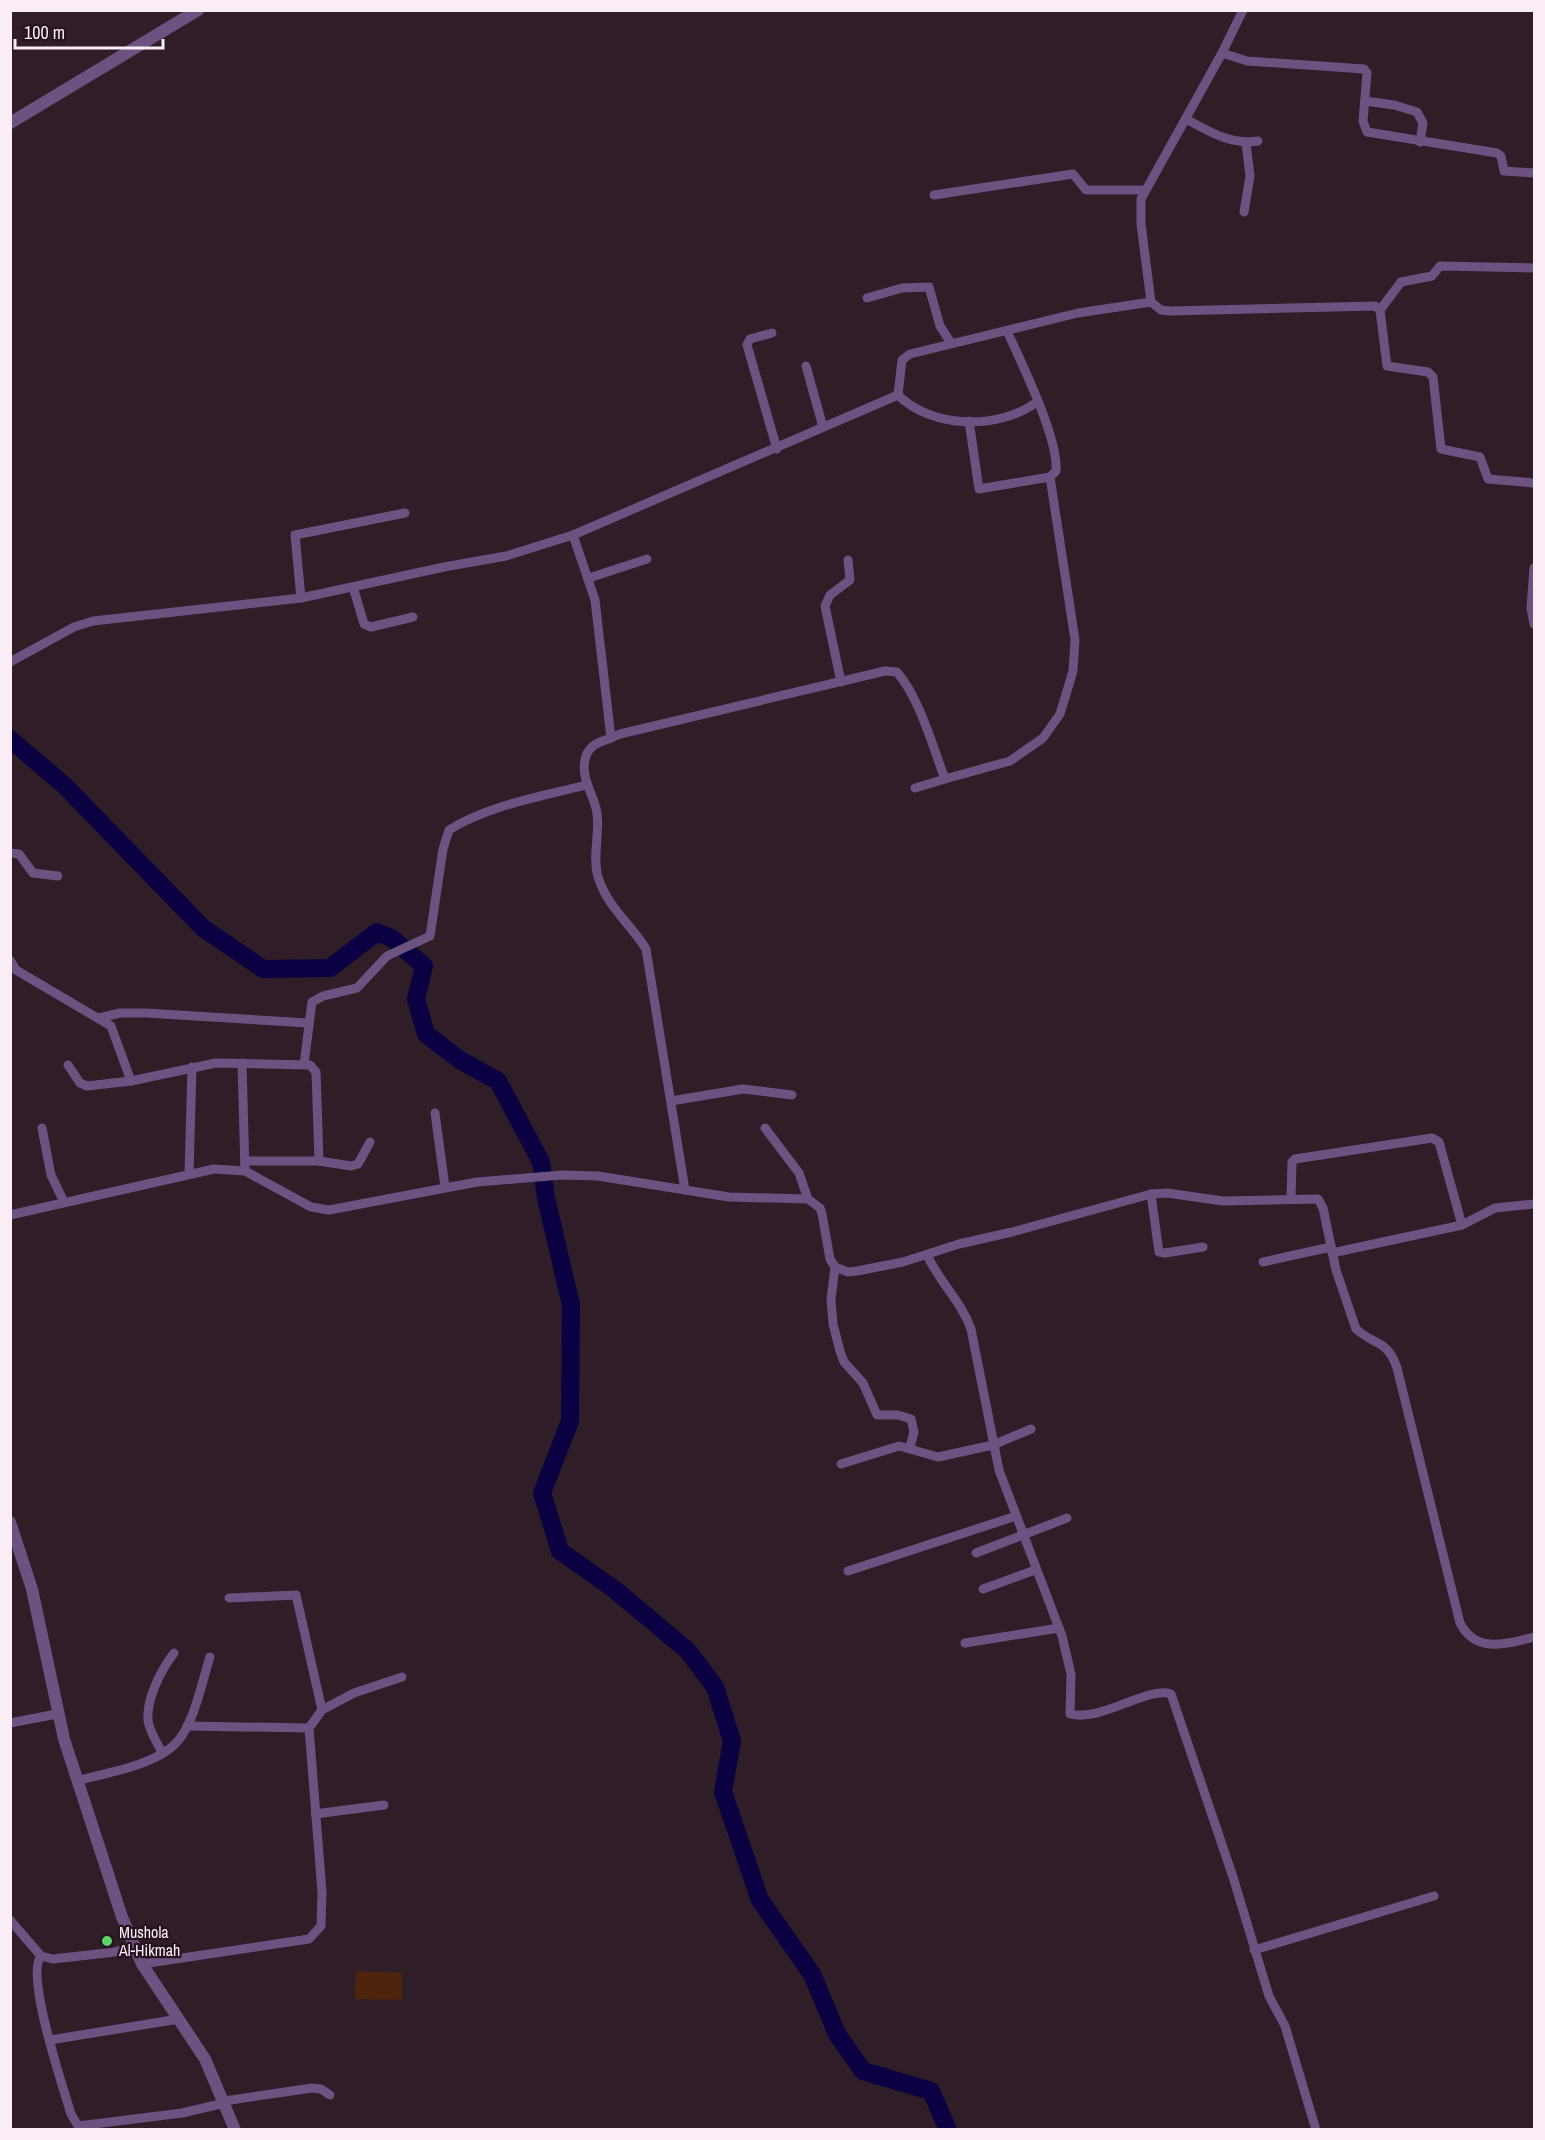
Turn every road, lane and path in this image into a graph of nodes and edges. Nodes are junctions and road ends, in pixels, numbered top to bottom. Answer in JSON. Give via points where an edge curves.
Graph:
{"nodes":[{"id":1,"x":198,"y":10,"type":"edge"},
{"id":2,"x":1243,"y":10,"type":"edge"},
{"id":3,"x":1222,"y":53,"type":"junction"},
{"id":4,"x":1365,"y":101,"type":"junction"},
{"id":5,"x":1186,"y":119,"type":"junction"},
{"id":6,"x":10,"y":123,"type":"edge"},
{"id":7,"x":1258,"y":141,"type":"dead end"},
{"id":8,"x":1246,"y":142,"type":"junction"},
{"id":9,"x":1420,"y":142,"type":"junction"},
{"id":10,"x":1534,"y":173,"type":"edge"},
{"id":11,"x":1145,"y":190,"type":"junction"},
{"id":12,"x":934,"y":195,"type":"dead end"},
{"id":13,"x":1244,"y":212,"type":"dead end"},
{"id":14,"x":1534,"y":268,"type":"edge"},
{"id":15,"x":867,"y":298,"type":"dead end"},
{"id":16,"x":1151,"y":302,"type":"junction"},
{"id":17,"x":1380,"y":310,"type":"junction"},
{"id":18,"x":1007,"y":330,"type":"junction"},
{"id":19,"x":772,"y":333,"type":"dead end"},
{"id":20,"x":951,"y":343,"type":"junction"},
{"id":21,"x":806,"y":366,"type":"dead end"},
{"id":22,"x":898,"y":395,"type":"junction"},
{"id":23,"x":1037,"y":402,"type":"junction"},
{"id":24,"x":969,"y":422,"type":"junction"},
{"id":25,"x":823,"y":427,"type":"junction"},
{"id":26,"x":777,"y":449,"type":"junction"},
{"id":27,"x":1050,"y":477,"type":"junction"},
{"id":28,"x":1534,"y":483,"type":"edge"},
{"id":29,"x":405,"y":513,"type":"dead end"},
{"id":30,"x":573,"y":535,"type":"junction"},
{"id":31,"x":647,"y":559,"type":"dead end"},
{"id":32,"x":848,"y":560,"type":"dead end"},
{"id":33,"x":1534,"y":568,"type":"edge"},
{"id":34,"x":589,"y":578,"type":"junction"},
{"id":35,"x":353,"y":587,"type":"junction"},
{"id":36,"x":301,"y":598,"type":"junction"},
{"id":37,"x":413,"y":617,"type":"dead end"},
{"id":38,"x":1534,"y":624,"type":"edge"},
{"id":39,"x":10,"y":662,"type":"edge"},
{"id":40,"x":841,"y":682,"type":"junction"},
{"id":41,"x":611,"y":738,"type":"junction"},
{"id":42,"x":945,"y":778,"type":"junction"},
{"id":43,"x":586,"y":785,"type":"junction"},
{"id":44,"x":915,"y":788,"type":"dead end"},
{"id":45,"x":10,"y":853,"type":"edge"},
{"id":46,"x":58,"y":876,"type":"dead end"},
{"id":47,"x":10,"y":960,"type":"edge"},
{"id":48,"x":99,"y":1018,"type":"junction"},
{"id":49,"x":308,"y":1023,"type":"junction"},
{"id":50,"x":242,"y":1063,"type":"junction"},
{"id":51,"x":304,"y":1064,"type":"junction"},
{"id":52,"x":68,"y":1065,"type":"dead end"},
{"id":53,"x":192,"y":1066,"type":"junction"},
{"id":54,"x":131,"y":1080,"type":"junction"},
{"id":55,"x":792,"y":1095,"type":"dead end"},
{"id":56,"x":671,"y":1101,"type":"junction"},
{"id":57,"x":435,"y":1113,"type":"dead end"},
{"id":58,"x":42,"y":1128,"type":"dead end"},
{"id":59,"x":765,"y":1128,"type":"dead end"},
{"id":60,"x":370,"y":1142,"type":"dead end"},
{"id":61,"x":319,"y":1161,"type":"junction"},
{"id":62,"x":245,"y":1166,"type":"junction"},
{"id":63,"x":189,"y":1174,"type":"junction"},
{"id":64,"x":445,"y":1187,"type":"junction"},
{"id":65,"x":685,"y":1190,"type":"junction"},
{"id":66,"x":1151,"y":1194,"type":"junction"},
{"id":67,"x":1291,"y":1197,"type":"junction"},
{"id":68,"x":808,"y":1199,"type":"junction"},
{"id":69,"x":64,"y":1202,"type":"junction"},
{"id":70,"x":1534,"y":1204,"type":"edge"},
{"id":71,"x":10,"y":1215,"type":"edge"},
{"id":72,"x":1461,"y":1225,"type":"junction"},
{"id":73,"x":1203,"y":1247,"type":"dead end"},
{"id":74,"x":1331,"y":1250,"type":"junction"},
{"id":75,"x":927,"y":1255,"type":"junction"},
{"id":76,"x":1263,"y":1262,"type":"dead end"},
{"id":77,"x":835,"y":1267,"type":"junction"},
{"id":78,"x":1031,"y":1429,"type":"dead end"},
{"id":79,"x":993,"y":1445,"type":"junction"},
{"id":80,"x":910,"y":1447,"type":"junction"},
{"id":81,"x":841,"y":1464,"type":"dead end"},
{"id":82,"x":1016,"y":1515,"type":"junction"},
{"id":83,"x":1067,"y":1518,"type":"dead end"},
{"id":84,"x":10,"y":1522,"type":"edge"},
{"id":85,"x":1024,"y":1535,"type":"junction"},
{"id":86,"x":976,"y":1553,"type":"dead end"},
{"id":87,"x":1035,"y":1570,"type":"junction"},
{"id":88,"x":848,"y":1571,"type":"dead end"},
{"id":89,"x":983,"y":1590,"type":"dead end"},
{"id":90,"x":229,"y":1598,"type":"dead end"},
{"id":91,"x":1059,"y":1628,"type":"junction"},
{"id":92,"x":1534,"y":1637,"type":"edge"},
{"id":93,"x":965,"y":1643,"type":"dead end"},
{"id":94,"x":174,"y":1653,"type":"dead end"},
{"id":95,"x":210,"y":1657,"type":"dead end"},
{"id":96,"x":402,"y":1677,"type":"dead end"},
{"id":97,"x":322,"y":1710,"type":"junction"},
{"id":98,"x":57,"y":1714,"type":"junction"},
{"id":99,"x":10,"y":1723,"type":"edge"},
{"id":100,"x":187,"y":1726,"type":"junction"},
{"id":101,"x":309,"y":1728,"type":"junction"},
{"id":102,"x":162,"y":1752,"type":"junction"},
{"id":103,"x":77,"y":1781,"type":"junction"},
{"id":104,"x":384,"y":1805,"type":"dead end"},
{"id":105,"x":315,"y":1814,"type":"junction"},
{"id":106,"x":1434,"y":1896,"type":"dead end"},
{"id":107,"x":10,"y":1920,"type":"edge"},
{"id":108,"x":133,"y":1946,"type":"junction"},
{"id":109,"x":1254,"y":1950,"type":"junction"},
{"id":110,"x":41,"y":1956,"type":"junction"},
{"id":111,"x":142,"y":1964,"type":"junction"},
{"id":112,"x":179,"y":2019,"type":"junction"},
{"id":113,"x":50,"y":2040,"type":"junction"},
{"id":114,"x":330,"y":2095,"type":"dead end"},
{"id":115,"x":224,"y":2102,"type":"junction"},
{"id":116,"x":236,"y":2130,"type":"edge"},
{"id":117,"x":1316,"y":2130,"type":"edge"}],
"edges":[{"from":1,"to":6,"type":"street"},
{"from":2,"to":3,"type":"street"},
{"from":3,"to":4,"type":"street","via":[[1247,61],[1364,69]]},
{"from":3,"to":5,"type":"street"},
{"from":4,"to":9,"type":"street","via":[[1417,112],[1423,123]]},
{"from":4,"to":9,"type":"street","via":[[1363,121],[1367,132]]},
{"from":5,"to":8,"type":"street","via":[[1221,137]]},
{"from":5,"to":11,"type":"street"},
{"from":7,"to":8,"type":"street"},
{"from":8,"to":13,"type":"street","via":[[1250,176]]},
{"from":9,"to":10,"type":"street","via":[[1497,153],[1504,171]]},
{"from":11,"to":12,"type":"street","via":[[1086,190],[1073,174]]},
{"from":11,"to":16,"type":"street","via":[[1139,208]]},
{"from":14,"to":17,"type":"street","via":[[1440,266],[1432,276],[1401,282]]},
{"from":15,"to":20,"type":"street","via":[[902,288],[929,287],[940,326]]},
{"from":16,"to":17,"type":"street","via":[[1170,311],[1367,305]]},
{"from":16,"to":18,"type":"street","via":[[1078,313]]},
{"from":17,"to":28,"type":"street","via":[[1387,366],[1428,372],[1433,377],[1441,449],[1480,457],[1485,475],[1492,480]]},
{"from":18,"to":20,"type":"street"},
{"from":18,"to":23,"type":"street"},
{"from":19,"to":26,"type":"street","via":[[750,339],[747,345]]},
{"from":20,"to":22,"type":"street","via":[[905,356]]},
{"from":21,"to":25,"type":"street"},
{"from":22,"to":24,"type":"street","via":[[909,406],[931,417]]},
{"from":22,"to":25,"type":"street"},
{"from":23,"to":24,"type":"street","via":[[1011,415]]},
{"from":23,"to":27,"type":"street","via":[[1057,459],[1056,471]]},
{"from":24,"to":27,"type":"street","via":[[979,489]]},
{"from":25,"to":26,"type":"street"},
{"from":26,"to":30,"type":"street"},
{"from":27,"to":42,"type":"street","via":[[1076,650],[1060,714],[1043,738],[1010,760]]},
{"from":29,"to":36,"type":"street","via":[[295,536]]},
{"from":30,"to":34,"type":"street"},
{"from":30,"to":35,"type":"street","via":[[489,561]]},
{"from":31,"to":34,"type":"street"},
{"from":32,"to":40,"type":"street","via":[[850,580],[830,595],[825,606]]},
{"from":33,"to":38,"type":"street"},
{"from":34,"to":41,"type":"street","via":[[601,634]]},
{"from":35,"to":36,"type":"street"},
{"from":35,"to":37,"type":"street","via":[[364,624],[371,627]]},
{"from":36,"to":39,"type":"street","via":[[93,621],[74,627]]},
{"from":40,"to":41,"type":"street"},
{"from":40,"to":42,"type":"street","via":[[885,671],[897,672],[913,699]]},
{"from":41,"to":43,"type":"street","via":[[590,749],[585,757]]},
{"from":42,"to":44,"type":"street"},
{"from":43,"to":49,"type":"street","via":[[504,806],[449,830],[430,936],[396,950],[374,967],[363,985],[312,1002]]},
{"from":43,"to":56,"type":"street","via":[[597,812],[598,878],[614,910],[633,928],[646,949]]},
{"from":45,"to":46,"type":"street","via":[[19,854],[33,873]]},
{"from":47,"to":48,"type":"street","via":[[16,970]]},
{"from":48,"to":49,"type":"street","via":[[146,1013]]},
{"from":48,"to":54,"type":"street","via":[[115,1031]]},
{"from":49,"to":51,"type":"street"},
{"from":50,"to":51,"type":"street"},
{"from":50,"to":53,"type":"street"},
{"from":50,"to":62,"type":"street"},
{"from":51,"to":61,"type":"street","via":[[314,1067],[316,1072]]},
{"from":52,"to":54,"type":"street","via":[[80,1083],[87,1086]]},
{"from":53,"to":54,"type":"street"},
{"from":53,"to":63,"type":"street"},
{"from":55,"to":56,"type":"street","via":[[743,1089]]},
{"from":56,"to":65,"type":"street"},
{"from":57,"to":64,"type":"street"},
{"from":58,"to":69,"type":"street","via":[[51,1175]]},
{"from":59,"to":68,"type":"street","via":[[799,1173]]},
{"from":60,"to":61,"type":"street","via":[[358,1164]]},
{"from":61,"to":62,"type":"street"},
{"from":62,"to":63,"type":"street"},
{"from":62,"to":64,"type":"street","via":[[311,1207],[329,1210]]},
{"from":63,"to":69,"type":"street"},
{"from":64,"to":65,"type":"street","via":[[562,1175],[598,1176]]},
{"from":65,"to":68,"type":"street","via":[[729,1197]]},
{"from":66,"to":67,"type":"street","via":[[1223,1201]]},
{"from":66,"to":73,"type":"street","via":[[1159,1252]]},
{"from":66,"to":75,"type":"street"},
{"from":67,"to":72,"type":"street","via":[[1295,1159],[1431,1138],[1439,1142]]},
{"from":67,"to":74,"type":"street","via":[[1321,1202]]},
{"from":68,"to":77,"type":"street","via":[[820,1208]]},
{"from":69,"to":71,"type":"street"},
{"from":70,"to":72,"type":"street","via":[[1495,1208]]},
{"from":72,"to":74,"type":"street"},
{"from":74,"to":76,"type":"street"},
{"from":74,"to":92,"type":"street","via":[[1356,1329],[1383,1344],[1394,1357],[1460,1623],[1466,1634],[1482,1643],[1504,1644]]},
{"from":75,"to":77,"type":"street","via":[[857,1272]]},
{"from":75,"to":79,"type":"street","via":[[940,1281],[964,1309],[971,1329]]},
{"from":77,"to":80,"type":"street","via":[[831,1308],[842,1356],[863,1383],[877,1415],[911,1419],[914,1432]]},
{"from":78,"to":79,"type":"street"},
{"from":79,"to":80,"type":"street","via":[[938,1457]]},
{"from":79,"to":82,"type":"street"},
{"from":80,"to":81,"type":"street","via":[[890,1447]]},
{"from":82,"to":85,"type":"street"},
{"from":82,"to":88,"type":"street"},
{"from":83,"to":85,"type":"street"},
{"from":84,"to":98,"type":"street","via":[[32,1590]]},
{"from":85,"to":86,"type":"street"},
{"from":85,"to":87,"type":"street"},
{"from":87,"to":89,"type":"street"},
{"from":87,"to":91,"type":"street"},
{"from":90,"to":97,"type":"street","via":[[296,1595]]},
{"from":91,"to":93,"type":"street"},
{"from":91,"to":109,"type":"street","via":[[1071,1674],[1071,1714],[1108,1710],[1157,1692],[1171,1694]]},
{"from":94,"to":102,"type":"street","via":[[163,1667],[149,1712],[148,1722]]},
{"from":95,"to":100,"type":"street"},
{"from":96,"to":97,"type":"street","via":[[354,1693]]},
{"from":97,"to":101,"type":"street"},
{"from":98,"to":99,"type":"street"},
{"from":98,"to":103,"type":"street"},
{"from":100,"to":101,"type":"street"},
{"from":100,"to":102,"type":"street","via":[[176,1744]]},
{"from":101,"to":105,"type":"street"},
{"from":102,"to":103,"type":"street","via":[[149,1760]]},
{"from":103,"to":108,"type":"street"},
{"from":104,"to":105,"type":"street"},
{"from":105,"to":111,"type":"street","via":[[322,1892],[321,1926],[317,1934],[309,1939]]},
{"from":106,"to":109,"type":"street"},
{"from":107,"to":110,"type":"street"},
{"from":108,"to":110,"type":"street","via":[[73,1958]]},
{"from":108,"to":111,"type":"street"},
{"from":109,"to":117,"type":"street","via":[[1269,1996],[1285,2026]]},
{"from":110,"to":113,"type":"street","via":[[37,1967],[38,1991]]},
{"from":111,"to":112,"type":"street"},
{"from":112,"to":113,"type":"street"},
{"from":112,"to":115,"type":"street","via":[[205,2059]]},
{"from":113,"to":115,"type":"street","via":[[78,2126],[182,2113]]},
{"from":114,"to":115,"type":"street","via":[[312,2088]]},
{"from":115,"to":116,"type":"street"}]}
